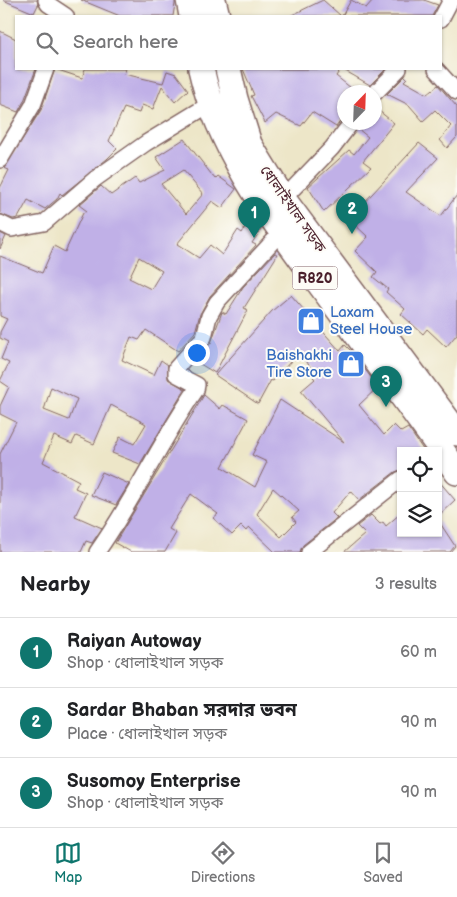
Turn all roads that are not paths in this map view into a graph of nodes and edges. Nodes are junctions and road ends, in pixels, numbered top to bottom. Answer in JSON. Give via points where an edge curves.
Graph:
{"nodes":[{"id":1,"x":46,"y":0,"type":"edge"},
{"id":2,"x":190,"y":0,"type":"edge"},
{"id":3,"x":213,"y":0,"type":"edge"},
{"id":4,"x":451,"y":0,"type":"edge"},
{"id":5,"x":64,"y":15,"type":"edge"},
{"id":6,"x":192,"y":15,"type":"edge"},
{"id":7,"x":217,"y":15,"type":"edge"},
{"id":8,"x":442,"y":17,"type":"edge"},
{"id":9,"x":46,"y":70,"type":"edge"},
{"id":10,"x":199,"y":70,"type":"edge"},
{"id":11,"x":228,"y":70,"type":"edge"},
{"id":12,"x":398,"y":70,"type":"edge"},
{"id":13,"x":437,"y":70,"type":"edge"},
{"id":14,"x":382,"y":86,"type":"edge"},
{"id":15,"x":457,"y":92,"type":"edge"},
{"id":16,"x":210,"y":104,"type":"junction"},
{"id":17,"x":346,"y":130,"type":"edge"},
{"id":18,"x":0,"y":160,"type":"edge"},
{"id":19,"x":287,"y":216,"type":"junction"},
{"id":20,"x":0,"y":223,"type":"edge"},
{"id":21,"x":444,"y":444,"type":"edge"},
{"id":22,"x":457,"y":472,"type":"edge"},
{"id":23,"x":397,"y":482,"type":"edge"},
{"id":24,"x":97,"y":552,"type":"edge"},
{"id":25,"x":309,"y":552,"type":"edge"}],
"edges":[{"from":1,"to":5,"type":"street"},
{"from":2,"to":6,"type":"main road"},
{"from":3,"to":7,"type":"main road"},
{"from":4,"to":8,"type":"street"},
{"from":9,"to":18,"type":"street","via":[[33,105]]},
{"from":10,"to":16,"type":"main road","name":"ধোলাইখাল সড়ক","number":"R820"},
{"from":11,"to":19,"type":"main road","name":"ধোলাইখাল সড়ক","number":"R820","via":[[249,144]]},
{"from":12,"to":14,"type":"street"},
{"from":13,"to":15,"type":"street"},
{"from":16,"to":19,"type":"main road","name":"ধোলাইখাল সড়ক","number":"R820","via":[[230,148]]},
{"from":16,"to":20,"type":"street","via":[[146,142],[95,179],[44,223],[12,229]]},
{"from":17,"to":19,"type":"street"},
{"from":19,"to":21,"type":"main road","name":"ধোলাইখাল সড়ক","number":"R820"},
{"from":19,"to":24,"type":"street","via":[[217,302],[209,316],[204,337],[176,368],[176,374],[193,382],[196,390],[170,427],[127,506]]},
{"from":21,"to":22,"type":"main road","name":"ধোলাইখাল সড়ক","number":"R820"},
{"from":23,"to":25,"type":"street"}]}
